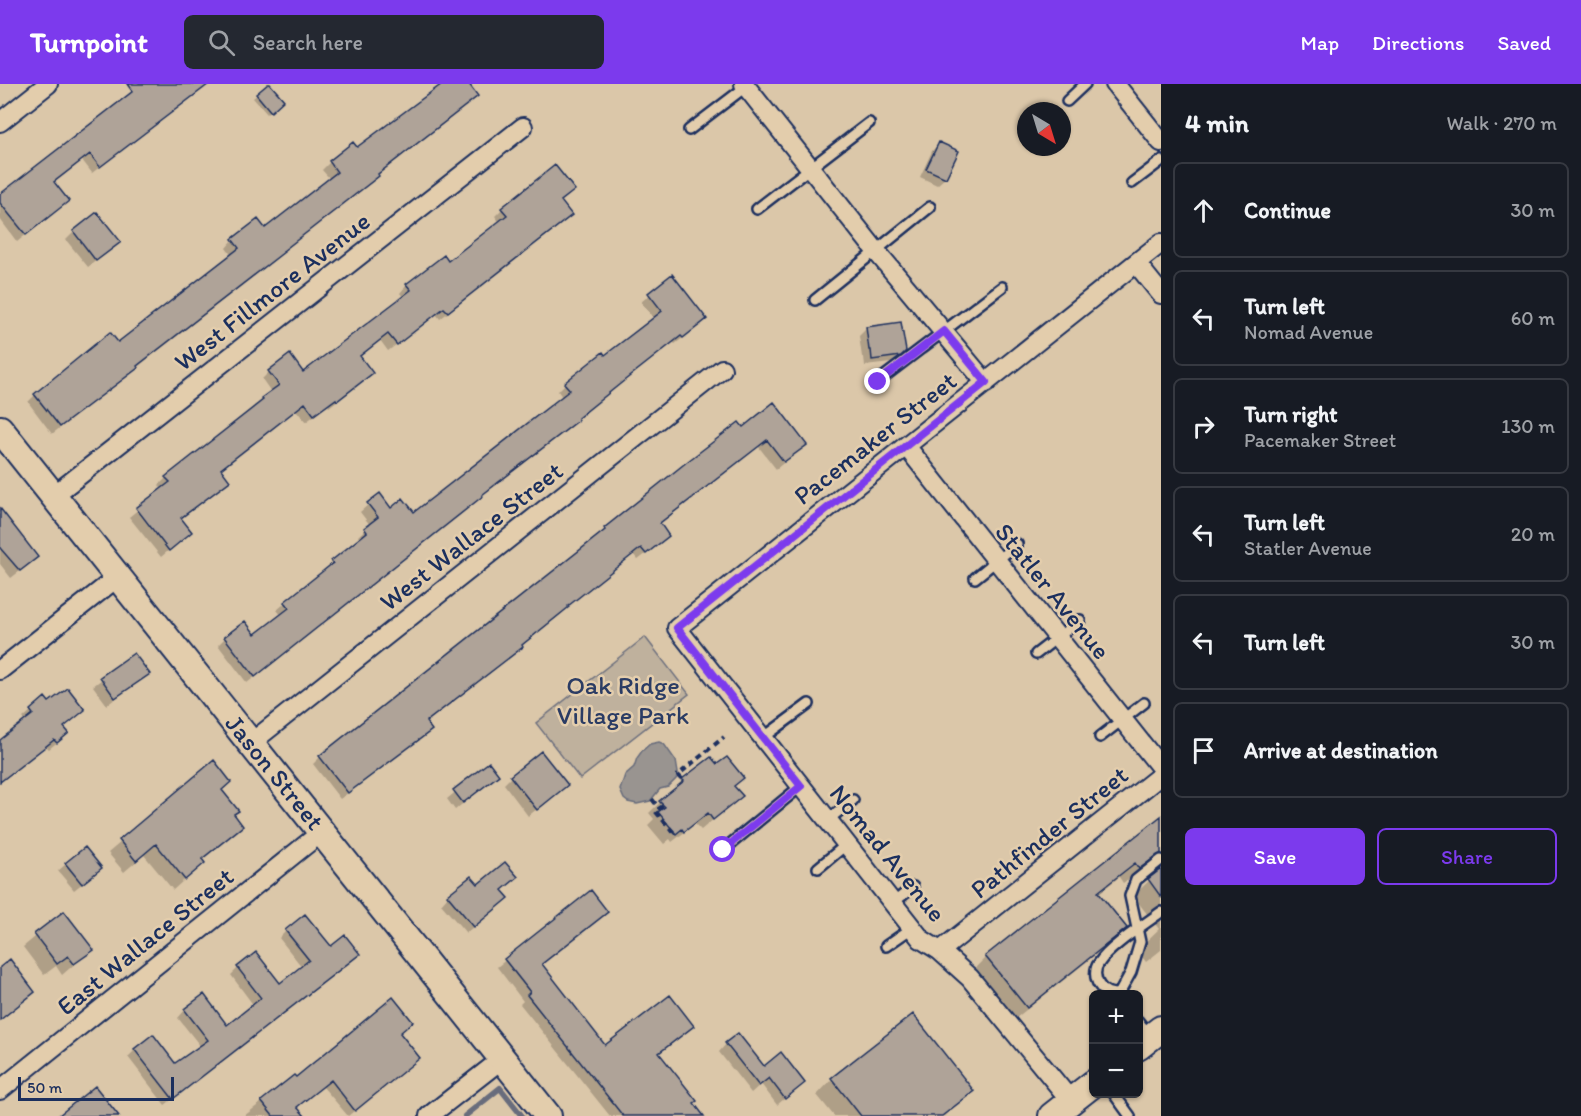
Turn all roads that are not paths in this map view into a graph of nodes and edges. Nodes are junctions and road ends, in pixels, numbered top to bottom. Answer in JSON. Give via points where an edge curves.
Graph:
{"nodes":[{"id":1,"x":48,"y":84,"type":"edge"},
{"id":2,"x":1085,"y":84,"type":"edge"},
{"id":3,"x":1115,"y":84,"type":"edge"},
{"id":4,"x":746,"y":85,"type":"edge"},
{"id":5,"x":1067,"y":101,"type":"dead end"},
{"id":6,"x":0,"y":122,"type":"edge"},
{"id":7,"x":869,"y":123,"type":"dead end"},
{"id":8,"x":523,"y":127,"type":"dead end"},
{"id":9,"x":689,"y":130,"type":"dead end"},
{"id":10,"x":1161,"y":142,"type":"edge"},
{"id":11,"x":1161,"y":161,"type":"edge"},
{"id":12,"x":810,"y":167,"type":"junction"},
{"id":13,"x":1131,"y":183,"type":"dead end"},
{"id":14,"x":930,"y":207,"type":"dead end"},
{"id":15,"x":757,"y":208,"type":"dead end"},
{"id":16,"x":1161,"y":243,"type":"edge"},
{"id":17,"x":876,"y":251,"type":"junction"},
{"id":18,"x":1136,"y":263,"type":"junction"},
{"id":19,"x":1002,"y":287,"type":"dead end"},
{"id":20,"x":1161,"y":294,"type":"edge"},
{"id":21,"x":815,"y":300,"type":"dead end"},
{"id":22,"x":944,"y":331,"type":"junction"},
{"id":23,"x":722,"y":369,"type":"dead end"},
{"id":24,"x":878,"y":382,"type":"dead end"},
{"id":25,"x":986,"y":382,"type":"junction"},
{"id":26,"x":0,"y":429,"type":"edge"},
{"id":27,"x":906,"y":446,"type":"junction"},
{"id":28,"x":54,"y":496,"type":"junction"},
{"id":29,"x":1017,"y":543,"type":"dead end"},
{"id":30,"x":996,"y":561,"type":"junction"},
{"id":31,"x":119,"y":576,"type":"junction"},
{"id":32,"x":975,"y":578,"type":"dead end"},
{"id":33,"x":1080,"y":620,"type":"dead end"},
{"id":34,"x":677,"y":628,"type":"joint"},
{"id":35,"x":1058,"y":637,"type":"junction"},
{"id":36,"x":1036,"y":654,"type":"dead end"},
{"id":37,"x":0,"y":670,"type":"edge"},
{"id":38,"x":1144,"y":703,"type":"dead end"},
{"id":39,"x":809,"y":704,"type":"dead end"},
{"id":40,"x":1123,"y":720,"type":"junction"},
{"id":41,"x":1100,"y":737,"type":"dead end"},
{"id":42,"x":763,"y":738,"type":"junction"},
{"id":43,"x":252,"y":742,"type":"junction"},
{"id":44,"x":1161,"y":768,"type":"edge"},
{"id":45,"x":1161,"y":775,"type":"edge"},
{"id":46,"x":801,"y":786,"type":"junction"},
{"id":47,"x":853,"y":800,"type":"dead end"},
{"id":48,"x":828,"y":820,"type":"junction"},
{"id":49,"x":322,"y":831,"type":"junction"},
{"id":50,"x":847,"y":844,"type":"junction"},
{"id":51,"x":723,"y":850,"type":"dead end"},
{"id":52,"x":1161,"y":860,"type":"edge"},
{"id":53,"x":818,"y":867,"type":"dead end"},
{"id":54,"x":913,"y":887,"type":"dead end"},
{"id":55,"x":893,"y":903,"type":"junction"},
{"id":56,"x":1161,"y":912,"type":"edge"},
{"id":57,"x":912,"y":928,"type":"junction"},
{"id":58,"x":1137,"y":931,"type":"junction"},
{"id":59,"x":886,"y":946,"type":"dead end"},
{"id":60,"x":940,"y":951,"type":"junction"},
{"id":61,"x":1102,"y":990,"type":"edge"},
{"id":62,"x":1121,"y":990,"type":"edge"},
{"id":63,"x":502,"y":1059,"type":"junction"},
{"id":64,"x":1089,"y":1087,"type":"edge"},
{"id":65,"x":0,"y":1090,"type":"edge"},
{"id":66,"x":1117,"y":1098,"type":"edge"},
{"id":67,"x":1061,"y":1108,"type":"edge"},
{"id":68,"x":429,"y":1116,"type":"edge"},
{"id":69,"x":548,"y":1116,"type":"edge"},
{"id":70,"x":1130,"y":1116,"type":"edge"}],
"edges":[{"from":1,"to":6,"type":"street"},
{"from":2,"to":5,"type":"lane"},
{"from":3,"to":10,"type":"street"},
{"from":4,"to":9,"type":"lane"},
{"from":4,"to":12,"type":"street"},
{"from":7,"to":12,"type":"lane"},
{"from":8,"to":28,"type":"street","name":"West Fillmore Avenue"},
{"from":11,"to":13,"type":"lane"},
{"from":12,"to":15,"type":"lane"},
{"from":12,"to":17,"type":"street"},
{"from":14,"to":17,"type":"lane"},
{"from":16,"to":18,"type":"street","name":"Pacemaker Street"},
{"from":17,"to":21,"type":"lane"},
{"from":17,"to":22,"type":"street"},
{"from":18,"to":20,"type":"street"},
{"from":18,"to":25,"type":"street","name":"Pacemaker Street"},
{"from":19,"to":22,"type":"lane"},
{"from":22,"to":24,"type":"lane"},
{"from":22,"to":25,"type":"street"},
{"from":23,"to":43,"type":"street","name":"West Wallace Street"},
{"from":25,"to":27,"type":"street","name":"Pacemaker Street"},
{"from":26,"to":28,"type":"street","name":"Jason Street"},
{"from":27,"to":30,"type":"street","name":"Statler Avenue"},
{"from":27,"to":34,"type":"street","name":"Pacemaker Street"},
{"from":28,"to":31,"type":"street","name":"Jason Street"},
{"from":29,"to":30,"type":"lane"},
{"from":30,"to":32,"type":"lane"},
{"from":30,"to":35,"type":"street","name":"Statler Avenue"},
{"from":31,"to":37,"type":"street"},
{"from":31,"to":43,"type":"street","name":"Jason Street"},
{"from":33,"to":35,"type":"lane"},
{"from":34,"to":42,"type":"street","name":"Nomad Avenue"},
{"from":35,"to":36,"type":"lane"},
{"from":35,"to":40,"type":"street","name":"Statler Avenue"},
{"from":38,"to":40,"type":"lane"},
{"from":39,"to":42,"type":"lane"},
{"from":40,"to":41,"type":"lane"},
{"from":40,"to":44,"type":"street","name":"Statler Avenue"},
{"from":42,"to":46,"type":"street","name":"Nomad Avenue"},
{"from":43,"to":49,"type":"street","name":"Jason Street"},
{"from":45,"to":60,"type":"street","name":"Pathfinder Street"},
{"from":46,"to":48,"type":"street","name":"Nomad Avenue"},
{"from":46,"to":51,"type":"lane"},
{"from":47,"to":48,"type":"lane"},
{"from":48,"to":50,"type":"street","name":"Nomad Avenue"},
{"from":49,"to":63,"type":"street","name":"Jason Street"},
{"from":49,"to":65,"type":"street","name":"East Wallace Street"},
{"from":50,"to":53,"type":"lane"},
{"from":50,"to":55,"type":"street","name":"Nomad Avenue"},
{"from":52,"to":58,"type":"lane","via":[[1136,880],[1130,896]]},
{"from":54,"to":55,"type":"lane"},
{"from":55,"to":57,"type":"street","name":"Nomad Avenue"},
{"from":56,"to":58,"type":"lane"},
{"from":57,"to":59,"type":"lane"},
{"from":57,"to":60,"type":"street","name":"Nomad Avenue"},
{"from":58,"to":61,"type":"lane","via":[[1098,964],[1097,983]]},
{"from":58,"to":62,"type":"lane","via":[[1140,942]]},
{"from":60,"to":67,"type":"street","name":"Nomad Avenue","via":[[970,978]]},
{"from":63,"to":68,"type":"street"},
{"from":63,"to":69,"type":"street","name":"Jason Street"},
{"from":64,"to":67,"type":"street"},
{"from":66,"to":70,"type":"lane"}]}
